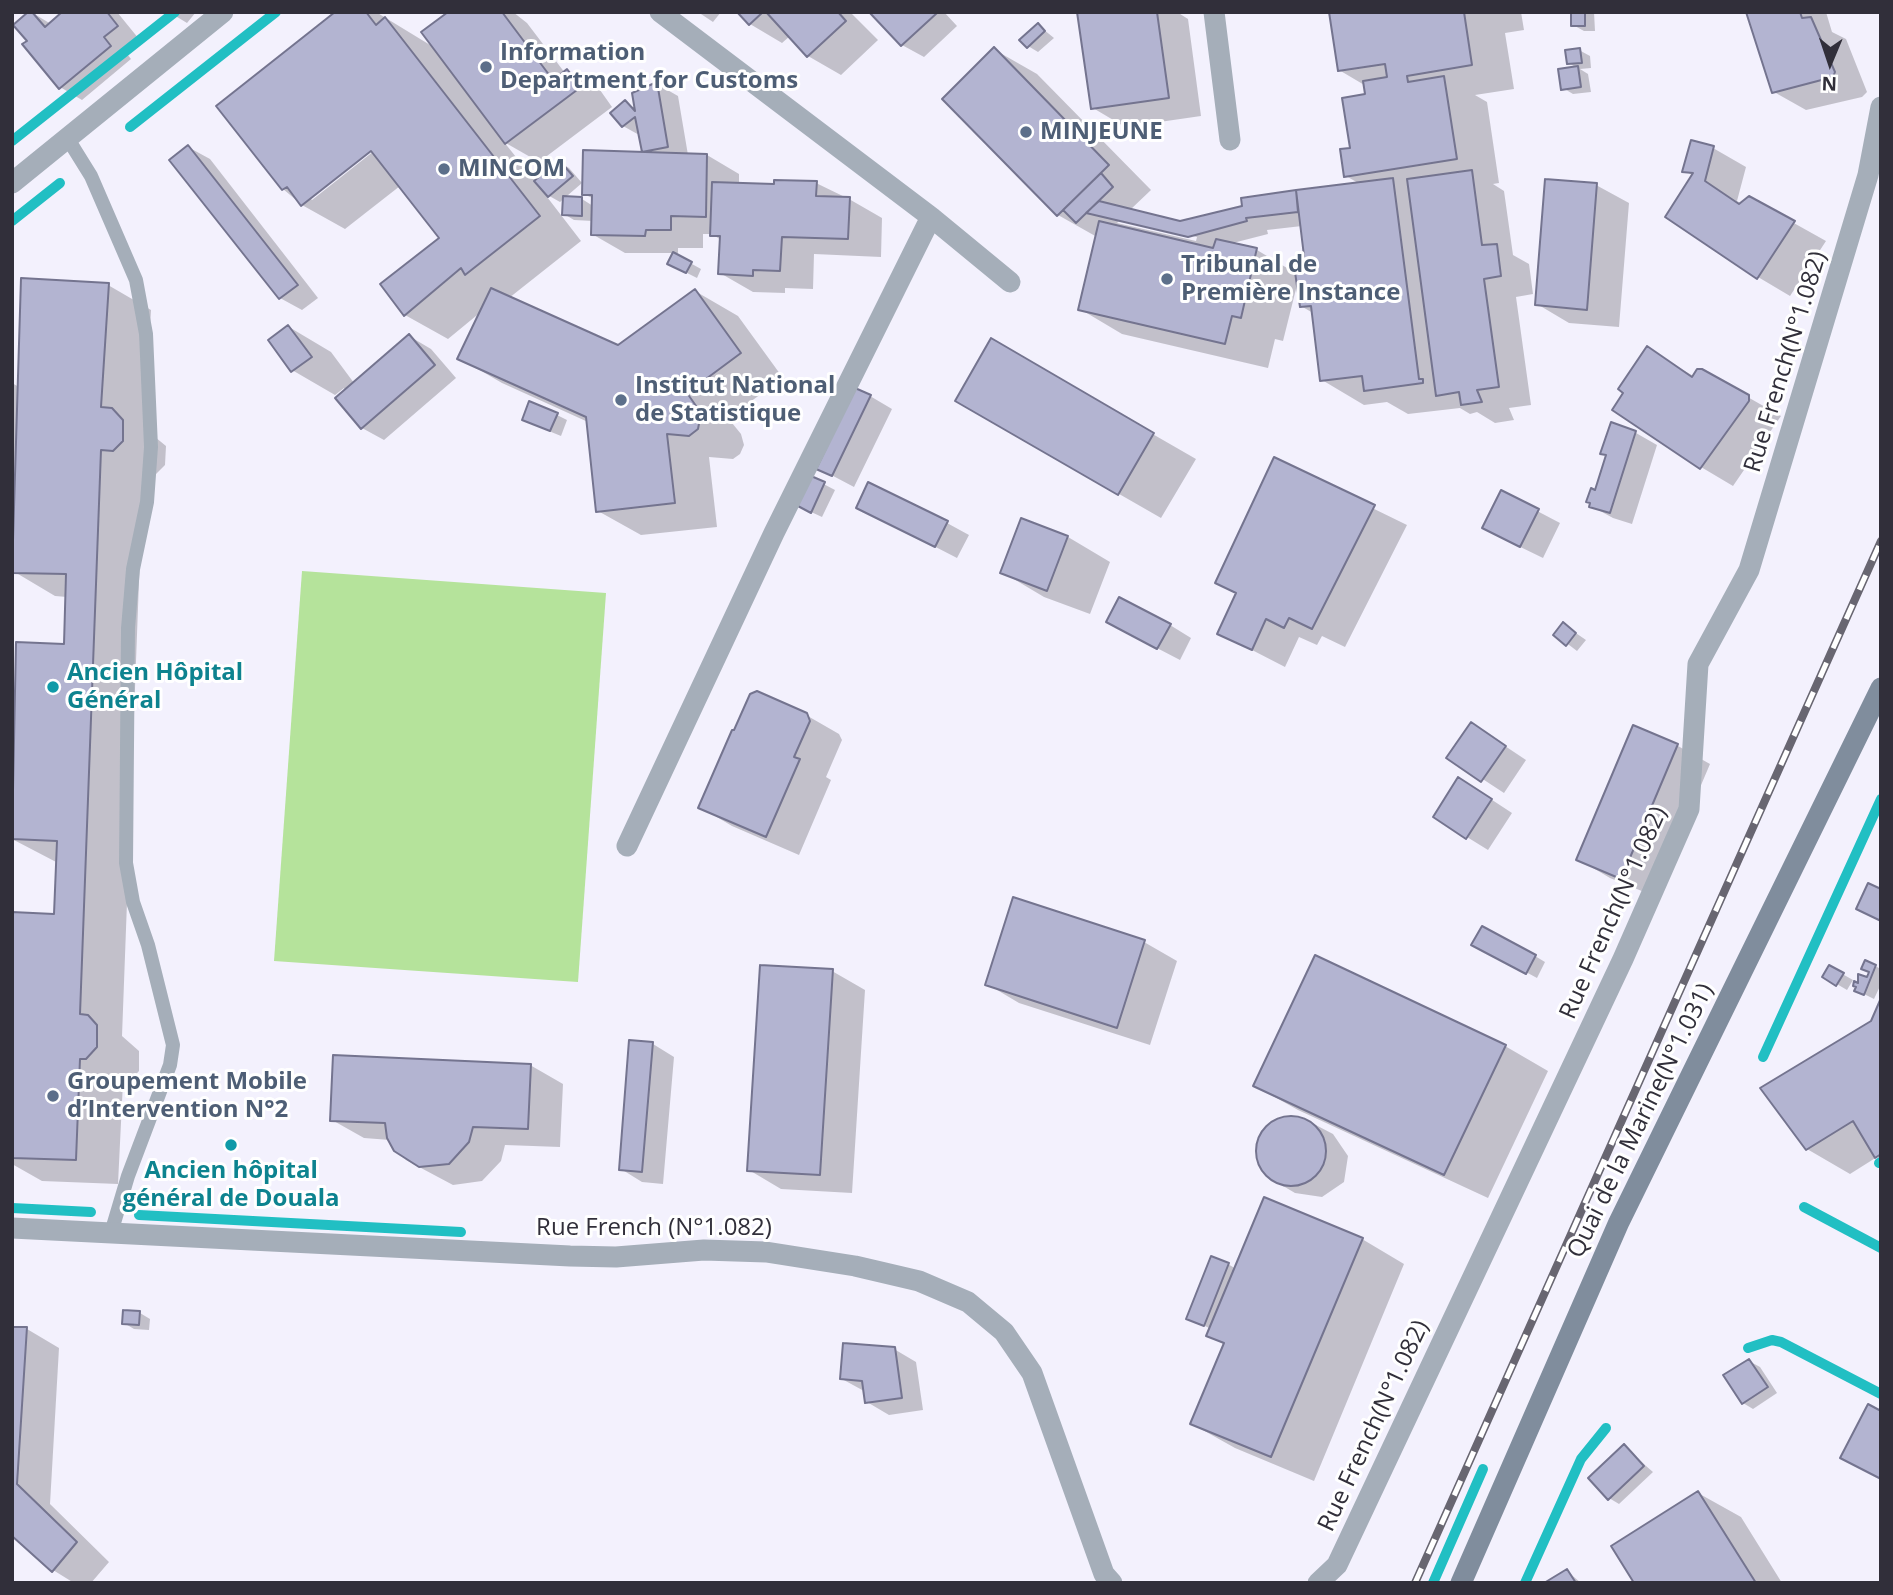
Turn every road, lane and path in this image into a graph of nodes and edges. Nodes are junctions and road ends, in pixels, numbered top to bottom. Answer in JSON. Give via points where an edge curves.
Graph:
{"nodes":[{"id":1,"x":223,"y":12,"type":"edge"},
{"id":2,"x":660,"y":12,"type":"edge"},
{"id":3,"x":1213,"y":12,"type":"edge"},
{"id":4,"x":1881,"y":107,"type":"edge"},
{"id":5,"x":68,"y":138,"type":"junction"},
{"id":6,"x":1230,"y":140,"type":"dead end"},
{"id":7,"x":12,"y":183,"type":"edge"},
{"id":8,"x":931,"y":217,"type":"junction"},
{"id":9,"x":1010,"y":282,"type":"dead end"},
{"id":10,"x":1881,"y":688,"type":"edge"},
{"id":11,"x":626,"y":846,"type":"dead end"},
{"id":12,"x":12,"y":1228,"type":"edge"},
{"id":13,"x":111,"y":1233,"type":"junction"},
{"id":14,"x":1112,"y":1583,"type":"edge"},
{"id":15,"x":1318,"y":1583,"type":"edge"},
{"id":16,"x":1461,"y":1583,"type":"edge"}],
"edges":[{"from":1,"to":5,"type":"street"},
{"from":2,"to":8,"type":"street"},
{"from":3,"to":6,"type":"street"},
{"from":4,"to":15,"type":"street","name":"Rue French(N°1.082)","via":[[1868,175],[1749,570],[1698,664],[1689,808],[1623,959],[1337,1564]]},
{"from":5,"to":7,"type":"street"},
{"from":5,"to":13,"type":"lane","via":[[90,176],[135,280],[146,334],[151,447],[128,628],[125,863],[173,1045]]},
{"from":8,"to":9,"type":"street"},
{"from":8,"to":11,"type":"street"},
{"from":10,"to":16,"type":"street","name":"Quai de la Marine(N°1.031)","via":[[1619,1222]]},
{"from":12,"to":13,"type":"street","name":"Rue French (N°1.082)"},
{"from":13,"to":14,"type":"street","name":"Rue French (N°1.082)","via":[[570,1256],[766,1252],[919,1281],[968,1302],[1004,1332],[1032,1373],[1104,1574]]}]}
